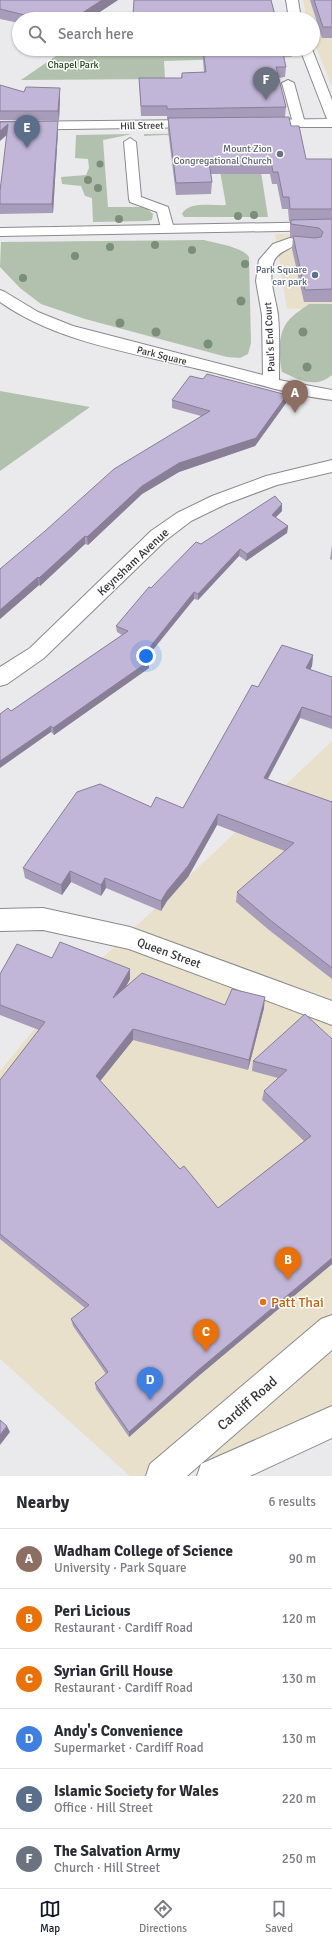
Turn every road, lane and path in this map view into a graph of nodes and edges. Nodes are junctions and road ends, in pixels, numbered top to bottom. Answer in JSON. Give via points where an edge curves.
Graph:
{"nodes":[{"id":1,"x":292,"y":0,"type":"edge"},
{"id":2,"x":294,"y":12,"type":"edge"},
{"id":3,"x":309,"y":56,"type":"edge"},
{"id":4,"x":288,"y":83,"type":"dead end"},
{"id":5,"x":332,"y":117,"type":"edge"},
{"id":6,"x":299,"y":123,"type":"junction"},
{"id":7,"x":332,"y":123,"type":"edge"},
{"id":8,"x":211,"y":124,"type":"edge"},
{"id":9,"x":248,"y":124,"type":"edge"},
{"id":10,"x":0,"y":126,"type":"edge"},
{"id":11,"x":130,"y":142,"type":"dead end"},
{"id":12,"x":332,"y":226,"type":"edge"},
{"id":13,"x":167,"y":229,"type":"junction"},
{"id":14,"x":0,"y":232,"type":"edge"},
{"id":15,"x":293,"y":246,"type":"edge"},
{"id":16,"x":0,"y":295,"type":"edge"},
{"id":17,"x":271,"y":383,"type":"junction"},
{"id":18,"x":332,"y":395,"type":"edge"},
{"id":19,"x":332,"y":466,"type":"edge"},
{"id":20,"x":0,"y":678,"type":"edge"},
{"id":21,"x":0,"y":920,"type":"edge"},
{"id":22,"x":332,"y":1013,"type":"edge"},
{"id":23,"x":332,"y":1330,"type":"edge"},
{"id":24,"x":332,"y":1422,"type":"edge"},
{"id":25,"x":162,"y":1476,"type":"edge"},
{"id":26,"x":213,"y":1476,"type":"edge"}],
"edges":[{"from":1,"to":2,"type":"street"},
{"from":3,"to":5,"type":"street"},
{"from":4,"to":6,"type":"lane"},
{"from":6,"to":7,"type":"street"},
{"from":6,"to":9,"type":"street"},
{"from":8,"to":10,"type":"street","name":"Hill Street"},
{"from":11,"to":13,"type":"lane","via":[[135,198],[163,210]]},
{"from":12,"to":13,"type":"street"},
{"from":13,"to":14,"type":"street"},
{"from":15,"to":17,"type":"street","name":"Paul's End Court","via":[[267,260],[264,281],[270,315]]},
{"from":16,"to":17,"type":"street","name":"Park Square","via":[[44,321],[100,340]]},
{"from":17,"to":18,"type":"street","name":"Park Square","via":[[310,393]]},
{"from":19,"to":20,"type":"street","name":"Keynsham Avenue","via":[[272,480],[219,500],[184,517],[158,536],[37,653]]},
{"from":21,"to":22,"type":"street","name":"Queen Street","via":[[43,919],[130,938]]},
{"from":23,"to":25,"type":"street","name":"Cardiff Road"},
{"from":24,"to":26,"type":"street"}]}
